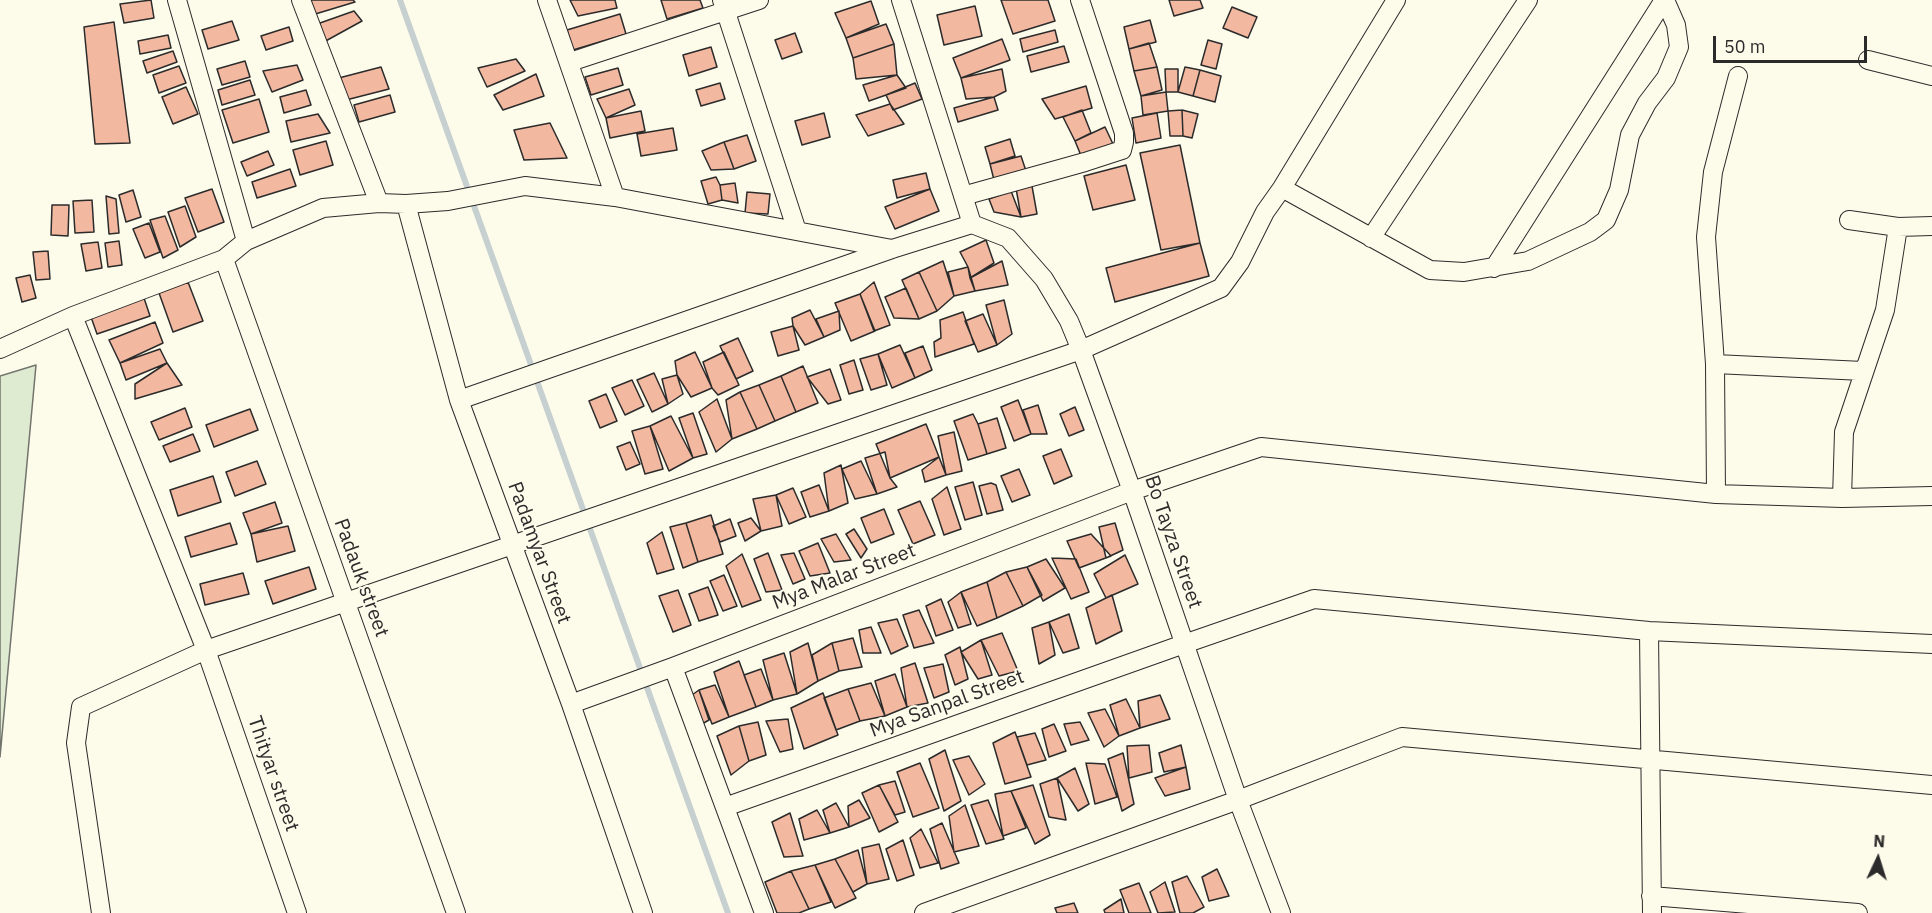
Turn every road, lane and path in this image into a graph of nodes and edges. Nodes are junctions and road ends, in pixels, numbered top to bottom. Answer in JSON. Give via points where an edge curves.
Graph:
{"nodes":[{"id":1,"x":177,"y":0,"type":"edge"},
{"id":2,"x":301,"y":0,"type":"edge"},
{"id":3,"x":547,"y":0,"type":"edge"},
{"id":4,"x":759,"y":0,"type":"edge"},
{"id":5,"x":901,"y":0,"type":"edge"},
{"id":6,"x":1080,"y":0,"type":"edge"},
{"id":7,"x":1396,"y":0,"type":"edge"},
{"id":8,"x":1528,"y":0,"type":"edge"},
{"id":9,"x":1664,"y":0,"type":"edge"},
{"id":10,"x":724,"y":6,"type":"edge"},
{"id":11,"x":1868,"y":60,"type":"dead end"},
{"id":12,"x":570,"y":62,"type":"junction"},
{"id":13,"x":1738,"y":76,"type":"dead end"},
{"id":14,"x":1932,"y":76,"type":"edge"},
{"id":15,"x":1282,"y":188,"type":"junction"},
{"id":16,"x":615,"y":196,"type":"junction"},
{"id":17,"x":963,"y":196,"type":"junction"},
{"id":18,"x":379,"y":203,"type":"junction"},
{"id":19,"x":406,"y":204,"type":"junction"},
{"id":20,"x":1849,"y":220,"type":"dead end"},
{"id":21,"x":972,"y":224,"type":"junction"},
{"id":22,"x":1932,"y":226,"type":"edge"},
{"id":23,"x":1898,"y":228,"type":"junction"},
{"id":24,"x":797,"y":231,"type":"junction"},
{"id":25,"x":1371,"y":238,"type":"junction"},
{"id":26,"x":246,"y":241,"type":"junction"},
{"id":27,"x":892,"y":249,"type":"junction"},
{"id":28,"x":224,"y":259,"type":"junction"},
{"id":29,"x":1494,"y":268,"type":"junction"},
{"id":30,"x":73,"y":316,"type":"junction"},
{"id":31,"x":0,"y":349,"type":"edge"},
{"id":32,"x":1082,"y":350,"type":"junction"},
{"id":33,"x":1715,"y":364,"type":"junction"},
{"id":34,"x":1863,"y":372,"type":"junction"},
{"id":35,"x":459,"y":400,"type":"junction"},
{"id":36,"x":1132,"y":491,"type":"junction"},
{"id":37,"x":1716,"y":494,"type":"junction"},
{"id":38,"x":1932,"y":496,"type":"edge"},
{"id":39,"x":1842,"y":498,"type":"junction"},
{"id":40,"x":512,"y":546,"type":"junction"},
{"id":41,"x":346,"y":603,"type":"junction"},
{"id":42,"x":1649,"y":631,"type":"junction"},
{"id":43,"x":1184,"y":644,"type":"junction"},
{"id":44,"x":1932,"y":644,"type":"edge"},
{"id":45,"x":206,"y":650,"type":"junction"},
{"id":46,"x":673,"y":667,"type":"junction"},
{"id":47,"x":571,"y":704,"type":"junction"},
{"id":48,"x":1650,"y":760,"type":"junction"},
{"id":49,"x":1932,"y":785,"type":"edge"},
{"id":50,"x":1238,"y":800,"type":"junction"},
{"id":51,"x":724,"y":807,"type":"junction"},
{"id":52,"x":1651,"y":905,"type":"edge"},
{"id":53,"x":101,"y":913,"type":"edge"},
{"id":54,"x":297,"y":913,"type":"edge"},
{"id":55,"x":456,"y":913,"type":"edge"},
{"id":56,"x":643,"y":913,"type":"edge"},
{"id":57,"x":764,"y":913,"type":"edge"},
{"id":58,"x":924,"y":913,"type":"edge"},
{"id":59,"x":1281,"y":913,"type":"edge"},
{"id":60,"x":1858,"y":913,"type":"edge"}],
"edges":[{"from":1,"to":26,"type":"street"},
{"from":2,"to":18,"type":"street"},
{"from":3,"to":12,"type":"street"},
{"from":4,"to":10,"type":"street"},
{"from":5,"to":17,"type":"street"},
{"from":6,"to":17,"type":"street","via":[[1124,132],[1122,150]]},
{"from":7,"to":15,"type":"street"},
{"from":8,"to":25,"type":"street"},
{"from":9,"to":29,"type":"street"},
{"from":9,"to":29,"type":"street","via":[[1676,25],[1679,46],[1666,78],[1630,135],[1619,190],[1606,220],[1590,232],[1528,261]]},
{"from":10,"to":12,"type":"street"},
{"from":10,"to":24,"type":"street"},
{"from":11,"to":14,"type":"street"},
{"from":12,"to":16,"type":"street"},
{"from":13,"to":33,"type":"street","via":[[1713,172],[1706,237]]},
{"from":15,"to":25,"type":"street"},
{"from":15,"to":32,"type":"street","via":[[1221,288]]},
{"from":16,"to":19,"type":"street","via":[[525,186],[448,201]]},
{"from":16,"to":24,"type":"street"},
{"from":17,"to":21,"type":"street"},
{"from":18,"to":19,"type":"street"},
{"from":18,"to":26,"type":"street","via":[[323,208]]},
{"from":19,"to":35,"type":"street","name":"Padamyar Street"},
{"from":20,"to":23,"type":"street"},
{"from":21,"to":27,"type":"street"},
{"from":21,"to":32,"type":"street","name":"Bo Tayza Street","via":[[1008,238],[1044,279]]},
{"from":22,"to":23,"type":"street"},
{"from":23,"to":34,"type":"street","via":[[1885,310]]},
{"from":24,"to":27,"type":"street"},
{"from":25,"to":29,"type":"street","via":[[1430,270],[1464,272]]},
{"from":26,"to":28,"type":"street"},
{"from":27,"to":35,"type":"street"},
{"from":28,"to":30,"type":"street"},
{"from":28,"to":41,"type":"street","name":"Padauk street"},
{"from":30,"to":31,"type":"street"},
{"from":30,"to":45,"type":"street","name":"Thityar street"},
{"from":32,"to":36,"type":"street","name":"Bo Tayza Street"},
{"from":32,"to":40,"type":"street"},
{"from":33,"to":34,"type":"street"},
{"from":33,"to":37,"type":"street"},
{"from":34,"to":39,"type":"street","via":[[1844,432]]},
{"from":35,"to":40,"type":"street","name":"Padamyar Street"},
{"from":36,"to":37,"type":"street","name":"Mya Malar Street","via":[[1261,447]]},
{"from":36,"to":43,"type":"street","name":"Bo Tayza Street"},
{"from":36,"to":46,"type":"street","name":"Mya Malar Street"},
{"from":37,"to":39,"type":"street","name":"Mya Malar Street"},
{"from":38,"to":39,"type":"street","name":"Mya Malar Street"},
{"from":40,"to":41,"type":"street"},
{"from":40,"to":47,"type":"street","name":"Padamyar Street"},
{"from":41,"to":45,"type":"street"},
{"from":41,"to":55,"type":"street","name":"Padauk street"},
{"from":42,"to":43,"type":"street","name":"Mya Sanpal Street","via":[[1314,600]]},
{"from":42,"to":44,"type":"street","name":"Mya Sanpal Street"},
{"from":42,"to":48,"type":"street"},
{"from":43,"to":50,"type":"street","name":"Bo Tayza Street"},
{"from":43,"to":51,"type":"street","name":"Mya Sanpal Street"},
{"from":45,"to":53,"type":"street","via":[[81,707],[76,743]]},
{"from":45,"to":54,"type":"street","name":"Thityar street"},
{"from":46,"to":47,"type":"street","name":"Mya Malar Street"},
{"from":46,"to":51,"type":"street"},
{"from":47,"to":56,"type":"street","name":"Padamyar Street"},
{"from":48,"to":49,"type":"street"},
{"from":48,"to":50,"type":"street","via":[[1402,737]]},
{"from":48,"to":52,"type":"street"},
{"from":50,"to":58,"type":"street"},
{"from":50,"to":59,"type":"street","name":"Bo Tayza Street"},
{"from":51,"to":57,"type":"street"},
{"from":52,"to":60,"type":"street"}]}
